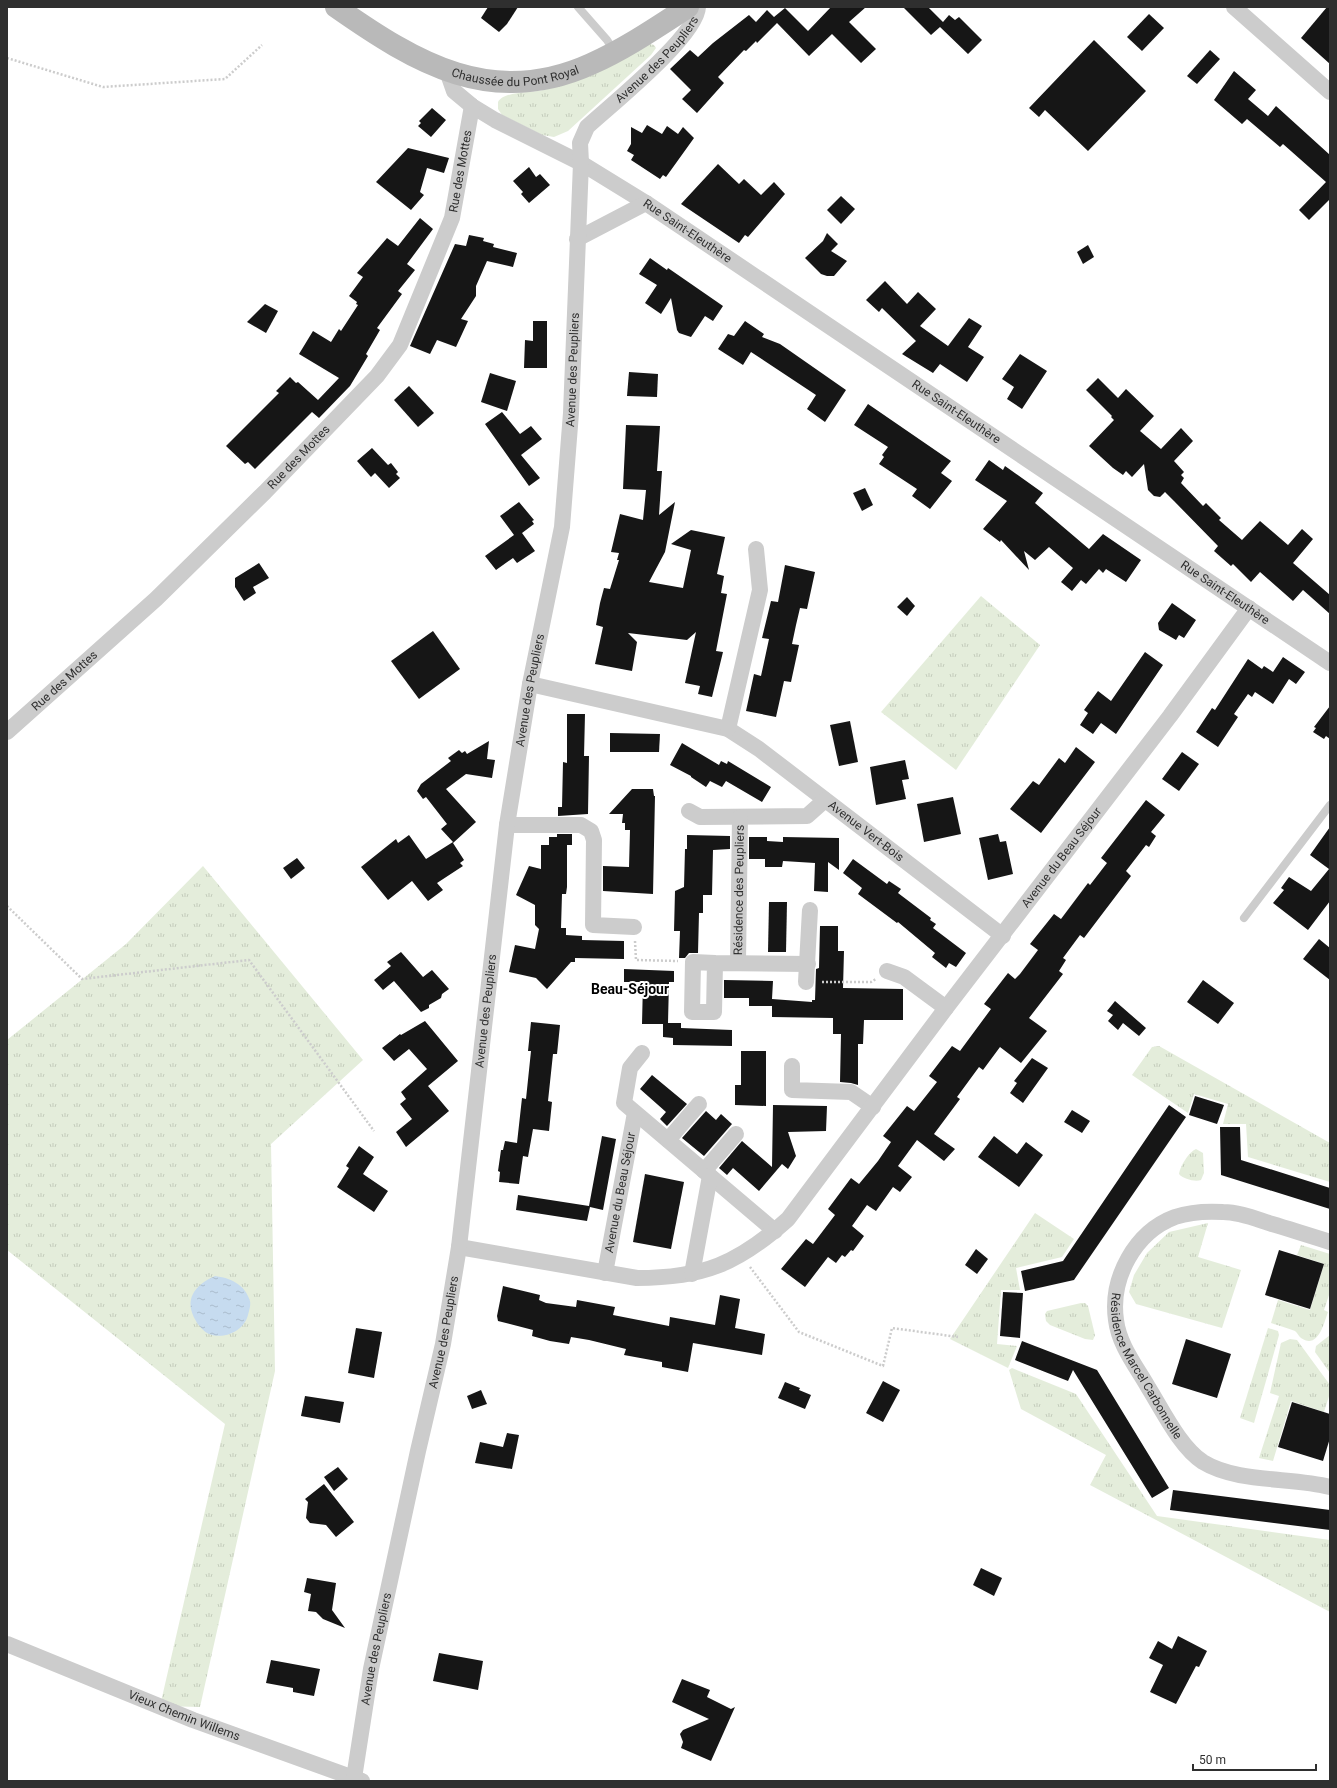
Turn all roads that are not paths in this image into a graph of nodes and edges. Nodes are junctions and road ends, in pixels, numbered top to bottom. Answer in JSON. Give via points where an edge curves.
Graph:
{"nodes":[{"id":1,"x":336,"y":7,"type":"edge"},
{"id":2,"x":578,"y":7,"type":"edge"},
{"id":3,"x":688,"y":7,"type":"edge"},
{"id":4,"x":698,"y":7,"type":"edge"},
{"id":5,"x":1234,"y":7,"type":"edge"},
{"id":6,"x":614,"y":52,"type":"junction"},
{"id":7,"x":446,"y":71,"type":"junction"},
{"id":8,"x":1330,"y":92,"type":"edge"},
{"id":9,"x":472,"y":106,"type":"junction"},
{"id":10,"x":581,"y":163,"type":"junction"},
{"id":11,"x":646,"y":203,"type":"junction"},
{"id":12,"x":577,"y":239,"type":"junction"},
{"id":13,"x":756,"y":548,"type":"dead end"},
{"id":14,"x":1249,"y":608,"type":"junction"},
{"id":15,"x":1330,"y":662,"type":"edge"},
{"id":16,"x":530,"y":684,"type":"junction"},
{"id":17,"x":728,"y":729,"type":"junction"},
{"id":18,"x":7,"y":732,"type":"edge"},
{"id":19,"x":825,"y":800,"type":"junction"},
{"id":20,"x":1330,"y":805,"type":"edge"},
{"id":21,"x":689,"y":811,"type":"dead end"},
{"id":22,"x":740,"y":817,"type":"junction"},
{"id":23,"x":508,"y":825,"type":"junction"},
{"id":24,"x":810,"y":910,"type":"dead end"},
{"id":25,"x":1244,"y":918,"type":"dead end"},
{"id":26,"x":634,"y":927,"type":"road end"},
{"id":27,"x":1003,"y":936,"type":"junction"},
{"id":28,"x":738,"y":962,"type":"junction"},
{"id":29,"x":715,"y":963,"type":"junction"},
{"id":30,"x":808,"y":964,"type":"junction"},
{"id":31,"x":887,"y":971,"type":"road end"},
{"id":32,"x":806,"y":982,"type":"road end"},
{"id":33,"x":946,"y":1008,"type":"junction"},
{"id":34,"x":642,"y":1053,"type":"dead end"},
{"id":35,"x":792,"y":1066,"type":"dead end"},
{"id":36,"x":698,"y":1104,"type":"dead end"},
{"id":37,"x":873,"y":1107,"type":"junction"},
{"id":38,"x":636,"y":1113,"type":"junction"},
{"id":39,"x":736,"y":1134,"type":"dead end"},
{"id":40,"x":668,"y":1140,"type":"junction"},
{"id":41,"x":707,"y":1174,"type":"junction"},
{"id":42,"x":775,"y":1231,"type":"junction"},
{"id":43,"x":1330,"y":1242,"type":"edge"},
{"id":44,"x":459,"y":1247,"type":"junction"},
{"id":45,"x":605,"y":1273,"type":"junction"},
{"id":46,"x":692,"y":1274,"type":"junction"},
{"id":47,"x":1330,"y":1487,"type":"edge"},
{"id":48,"x":7,"y":1644,"type":"edge"},
{"id":49,"x":358,"y":1780,"type":"edge"}],
"edges":[{"from":1,"to":7,"type":"main road","via":[[389,44]]},
{"from":2,"to":6,"type":"lane","via":[[607,40]]},
{"from":3,"to":6,"type":"main road","name":"Chaussée du Pont Royal"},
{"from":4,"to":10,"type":"street","name":"Avenue des Peupliers","via":[[698,14],[675,46],[587,127],[580,143]]},
{"from":5,"to":8,"type":"street"},
{"from":6,"to":7,"type":"main road","name":"Chaussée du Pont Royal","via":[[567,73],[519,83],[471,79]]},
{"from":7,"to":9,"type":"street","name":"Chaussée du Pont Royal","via":[[454,91]]},
{"from":9,"to":10,"type":"street","name":"Chaussée du Pont Royal"},
{"from":9,"to":18,"type":"street","name":"Rue des Mottes","via":[[452,218],[400,345],[377,376],[156,599]]},
{"from":10,"to":11,"type":"street","name":"Rue Saint-Eleuthère"},
{"from":10,"to":12,"type":"street","name":"Avenue des Peupliers"},
{"from":11,"to":12,"type":"street"},
{"from":11,"to":14,"type":"street","name":"Rue Saint-Eleuthère"},
{"from":12,"to":16,"type":"street","name":"Avenue des Peupliers","via":[[570,413],[562,527]]},
{"from":13,"to":17,"type":"street","via":[[760,590]]},
{"from":14,"to":15,"type":"street","name":"Rue Saint-Eleuthère"},
{"from":14,"to":27,"type":"street","name":"Avenue du Beau Séjour"},
{"from":16,"to":17,"type":"street","name":"Avenue Vert-Bois"},
{"from":16,"to":23,"type":"street","name":"Avenue des Peupliers"},
{"from":17,"to":19,"type":"street","name":"Avenue Vert-Bois","via":[[759,749]]},
{"from":19,"to":22,"type":"street","name":"Résidence des Peupliers","via":[[807,816]]},
{"from":19,"to":27,"type":"street","name":"Avenue Vert-Bois"},
{"from":20,"to":25,"type":"lane"},
{"from":21,"to":22,"type":"street","name":"Résidence des Peupliers","via":[[700,817]]},
{"from":22,"to":28,"type":"street","name":"Résidence des Peupliers"},
{"from":23,"to":26,"type":"street","via":[[581,825],[591,831],[594,840],[593,925]]},
{"from":23,"to":44,"type":"street","name":"Avenue des Peupliers"},
{"from":24,"to":30,"type":"street"},
{"from":27,"to":33,"type":"street","name":"Avenue du Beau Séjour"},
{"from":28,"to":29,"type":"street","name":"Résidence des Peupliers"},
{"from":28,"to":30,"type":"street","name":"Résidence des Peupliers"},
{"from":29,"to":29,"type":"street","name":"Résidence des Peupliers","via":[[693,962],[692,1012],[714,1012]]},
{"from":30,"to":32,"type":"street"},
{"from":31,"to":33,"type":"street","via":[[904,977]]},
{"from":33,"to":37,"type":"street","name":"Avenue du Beau Séjour"},
{"from":34,"to":38,"type":"street","name":"Avenue du Beau Séjour","via":[[630,1068],[624,1103]]},
{"from":35,"to":37,"type":"street","via":[[792,1090],[851,1092]]},
{"from":36,"to":40,"type":"street"},
{"from":37,"to":42,"type":"street","name":"Avenue du Beau Séjour","via":[[788,1219]]},
{"from":38,"to":40,"type":"street","name":"Avenue du Beau Séjour"},
{"from":38,"to":45,"type":"street","name":"Avenue du Beau Séjour"},
{"from":39,"to":41,"type":"street"},
{"from":40,"to":41,"type":"street","name":"Avenue du Beau Séjour"},
{"from":41,"to":42,"type":"street","name":"Avenue du Beau Séjour"},
{"from":41,"to":46,"type":"street"},
{"from":42,"to":46,"type":"street","name":"Avenue du Beau Séjour","via":[[741,1256]]},
{"from":43,"to":47,"type":"street","name":"Résidence Marcel Carbonnelle","via":[[1231,1212],[1194,1213],[1174,1218],[1147,1236],[1126,1262],[1119,1283],[1115,1312],[1119,1334],[1133,1362],[1175,1431],[1198,1459],[1235,1474]]},
{"from":44,"to":45,"type":"street","name":"Avenue du Beau Séjour"},
{"from":44,"to":49,"type":"street","name":"Avenue des Peupliers","via":[[443,1344],[371,1669]]},
{"from":45,"to":46,"type":"street","name":"Avenue du Beau Séjour","via":[[637,1278],[666,1278]]},
{"from":48,"to":49,"type":"street","name":"Vieux Chemin Willems","via":[[193,1720]]}]}
